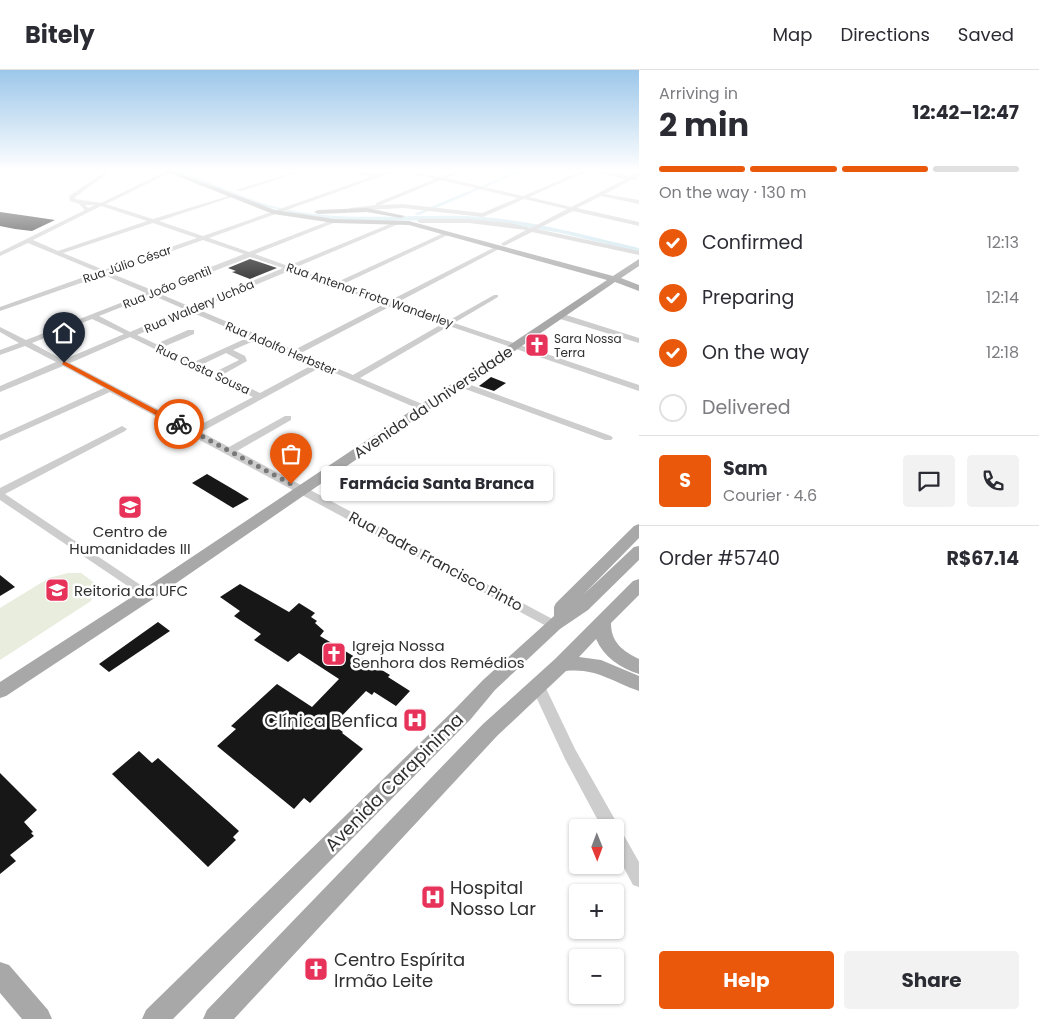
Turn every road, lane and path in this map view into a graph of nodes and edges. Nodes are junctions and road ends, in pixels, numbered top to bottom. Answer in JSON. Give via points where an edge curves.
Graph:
{"nodes":[{"id":1,"x":78,"y":214,"type":"edge"},
{"id":2,"x":132,"y":214,"type":"edge"},
{"id":3,"x":174,"y":214,"type":"edge"},
{"id":4,"x":269,"y":214,"type":"edge"},
{"id":5,"x":290,"y":214,"type":"edge"},
{"id":6,"x":389,"y":214,"type":"edge"},
{"id":7,"x":563,"y":214,"type":"edge"},
{"id":8,"x":597,"y":214,"type":"edge"},
{"id":9,"x":401,"y":218,"type":"junction"},
{"id":10,"x":153,"y":221,"type":"junction"},
{"id":11,"x":334,"y":221,"type":"junction"},
{"id":12,"x":417,"y":221,"type":"junction"},
{"id":13,"x":639,"y":224,"type":"edge"},
{"id":14,"x":534,"y":228,"type":"junction"},
{"id":15,"x":448,"y":233,"type":"junction"},
{"id":16,"x":204,"y":238,"type":"junction"},
{"id":17,"x":27,"y":240,"type":"junction"},
{"id":18,"x":501,"y":245,"type":"junction"},
{"id":19,"x":57,"y":253,"type":"junction"},
{"id":20,"x":639,"y":253,"type":"edge"},
{"id":21,"x":0,"y":254,"type":"edge"},
{"id":22,"x":251,"y":254,"type":"junction"},
{"id":23,"x":639,"y":262,"type":"edge"},
{"id":24,"x":639,"y":266,"type":"edge"},
{"id":25,"x":289,"y":268,"type":"junction"},
{"id":26,"x":103,"y":273,"type":"junction"},
{"id":27,"x":639,"y":274,"type":"edge"},
{"id":28,"x":617,"y":277,"type":"junction"},
{"id":29,"x":639,"y":281,"type":"edge"},
{"id":30,"x":335,"y":285,"type":"junction"},
{"id":31,"x":639,"y":288,"type":"edge"},
{"id":32,"x":153,"y":293,"type":"junction"},
{"id":33,"x":496,"y":296,"type":"dead end"},
{"id":34,"x":393,"y":303,"type":"junction"},
{"id":35,"x":0,"y":309,"type":"edge"},
{"id":36,"x":191,"y":309,"type":"junction"},
{"id":37,"x":92,"y":316,"type":"junction"},
{"id":38,"x":560,"y":316,"type":"junction"},
{"id":39,"x":449,"y":323,"type":"junction"},
{"id":40,"x":0,"y":329,"type":"edge"},
{"id":41,"x":191,"y":332,"type":"dead end"},
{"id":42,"x":130,"y":335,"type":"junction"},
{"id":43,"x":255,"y":337,"type":"junction"},
{"id":44,"x":639,"y":340,"type":"edge"},
{"id":45,"x":26,"y":342,"type":"junction"},
{"id":46,"x":517,"y":346,"type":"junction"},
{"id":47,"x":156,"y":347,"type":"junction"},
{"id":48,"x":226,"y":350,"type":"junction"},
{"id":49,"x":0,"y":353,"type":"edge"},
{"id":50,"x":295,"y":353,"type":"junction"},
{"id":51,"x":64,"y":363,"type":"junction"},
{"id":52,"x":321,"y":364,"type":"junction"},
{"id":53,"x":194,"y":366,"type":"junction"},
{"id":54,"x":216,"y":375,"type":"junction"},
{"id":55,"x":353,"y":378,"type":"junction"},
{"id":56,"x":460,"y":384,"type":"junction"},
{"id":57,"x":111,"y":388,"type":"junction"},
{"id":58,"x":639,"y":388,"type":"edge"},
{"id":59,"x":0,"y":389,"type":"edge"},
{"id":60,"x":260,"y":397,"type":"junction"},
{"id":61,"x":424,"y":408,"type":"junction"},
{"id":62,"x":288,"y":418,"type":"dead end"},
{"id":63,"x":122,"y":429,"type":"dead end"},
{"id":64,"x":194,"y":432,"type":"junction"},
{"id":65,"x":0,"y":438,"type":"edge"},
{"id":66,"x":608,"y":438,"type":"dead end"},
{"id":67,"x":230,"y":451,"type":"junction"},
{"id":68,"x":302,"y":490,"type":"junction"},
{"id":69,"x":0,"y":493,"type":"edge"},
{"id":70,"x":639,"y":529,"type":"edge"},
{"id":71,"x":639,"y":551,"type":"edge"},
{"id":72,"x":639,"y":585,"type":"edge"},
{"id":73,"x":147,"y":595,"type":"junction"},
{"id":74,"x":603,"y":621,"type":"junction"},
{"id":75,"x":558,"y":622,"type":"junction"},
{"id":76,"x":561,"y":664,"type":"junction"},
{"id":77,"x":639,"y":667,"type":"edge"},
{"id":78,"x":639,"y":684,"type":"edge"},
{"id":79,"x":538,"y":686,"type":"junction"},
{"id":80,"x":0,"y":691,"type":"edge"},
{"id":81,"x":606,"y":819,"type":"edge"},
{"id":82,"x":624,"y":851,"type":"edge"},
{"id":83,"x":639,"y":878,"type":"edge"},
{"id":84,"x":0,"y":974,"type":"edge"},
{"id":85,"x":39,"y":1019,"type":"edge"},
{"id":86,"x":155,"y":1019,"type":"edge"},
{"id":87,"x":216,"y":1019,"type":"edge"}],
"edges":[{"from":1,"to":17,"type":"street"},
{"from":2,"to":10,"type":"street","name":"Rua Antenor Frota Wanderley"},
{"from":3,"to":10,"type":"street"},
{"from":4,"to":16,"type":"street","name":"Rua Júlio César"},
{"from":5,"to":11,"type":"main road"},
{"from":6,"to":9,"type":"main road"},
{"from":7,"to":14,"type":"street"},
{"from":8,"to":13,"type":"street"},
{"from":9,"to":11,"type":"main road"},
{"from":9,"to":12,"type":"main road"},
{"from":9,"to":15,"type":"main road"},
{"from":9,"to":25,"type":"street","name":"Rua Waldery Uchôa"},
{"from":10,"to":16,"type":"street","name":"Rua Antenor Frota Wanderley"},
{"from":10,"to":19,"type":"street"},
{"from":11,"to":22,"type":"street","name":"Rua João Gentil"},
{"from":12,"to":14,"type":"street","via":[[469,221]]},
{"from":12,"to":18,"type":"main road"},
{"from":14,"to":18,"type":"street"},
{"from":14,"to":20,"type":"street"},
{"from":15,"to":18,"type":"main road"},
{"from":15,"to":30,"type":"street"},
{"from":16,"to":22,"type":"street","name":"Rua Antenor Frota Wanderley"},
{"from":16,"to":26,"type":"street","name":"Rua Júlio César"},
{"from":17,"to":19,"type":"street","name":"Rua Adolfo Herbster"},
{"from":17,"to":21,"type":"street"},
{"from":18,"to":28,"type":"main road"},
{"from":18,"to":34,"type":"street"},
{"from":19,"to":26,"type":"street","name":"Rua Adolfo Herbster"},
{"from":22,"to":25,"type":"street","name":"Rua Antenor Frota Wanderley"},
{"from":22,"to":32,"type":"street","name":"Rua João Gentil"},
{"from":23,"to":28,"type":"main road","name":"Avenida da Universidade"},
{"from":24,"to":27,"type":"main road","via":[[636,270]]},
{"from":25,"to":30,"type":"street","name":"Rua Antenor Frota Wanderley"},
{"from":25,"to":36,"type":"street","name":"Rua Waldery Uchôa"},
{"from":26,"to":32,"type":"street","name":"Rua Adolfo Herbster"},
{"from":26,"to":35,"type":"street","name":"Rua Júlio César"},
{"from":28,"to":29,"type":"main road"},
{"from":28,"to":31,"type":"main road"},
{"from":28,"to":38,"type":"main road","name":"Avenida da Universidade"},
{"from":30,"to":34,"type":"street","name":"Rua Antenor Frota Wanderley"},
{"from":32,"to":36,"type":"street","name":"Rua Adolfo Herbster"},
{"from":32,"to":37,"type":"street","name":"Rua João Gentil"},
{"from":33,"to":39,"type":"street"},
{"from":34,"to":39,"type":"street","name":"Rua Antenor Frota Wanderley"},
{"from":34,"to":50,"type":"street"},
{"from":36,"to":42,"type":"street","name":"Rua Waldery Uchôa"},
{"from":36,"to":43,"type":"street","name":"Rua Adolfo Herbster"},
{"from":37,"to":42,"type":"street","name":"Rua Costa Sousa"},
{"from":37,"to":45,"type":"street","name":"Rua João Gentil"},
{"from":38,"to":44,"type":"street"},
{"from":38,"to":46,"type":"main road","name":"Avenida da Universidade"},
{"from":39,"to":46,"type":"street","name":"Rua Antenor Frota Wanderley"},
{"from":39,"to":55,"type":"street"},
{"from":40,"to":45,"type":"street","name":"Rua Padre Francisco Pinto"},
{"from":41,"to":47,"type":"street"},
{"from":42,"to":47,"type":"street","name":"Rua Costa Sousa"},
{"from":42,"to":51,"type":"street","name":"Rua Waldery Uchôa"},
{"from":43,"to":48,"type":"street"},
{"from":43,"to":50,"type":"street","name":"Rua Adolfo Herbster"},
{"from":45,"to":49,"type":"street","name":"Rua João Gentil"},
{"from":45,"to":51,"type":"street","name":"Rua Padre Francisco Pinto"},
{"from":46,"to":56,"type":"main road","name":"Avenida da Universidade"},
{"from":46,"to":58,"type":"street","name":"Rua Antenor Frota Wanderley"},
{"from":47,"to":53,"type":"street","name":"Rua Costa Sousa"},
{"from":48,"to":53,"type":"street"},
{"from":48,"to":54,"type":"street","via":[[244,361]]},
{"from":50,"to":52,"type":"street","name":"Rua Adolfo Herbster"},
{"from":51,"to":57,"type":"street","name":"Rua Padre Francisco Pinto"},
{"from":51,"to":59,"type":"street","name":"Rua Waldery Uchôa"},
{"from":52,"to":55,"type":"street","name":"Rua Adolfo Herbster"},
{"from":52,"to":60,"type":"street"},
{"from":53,"to":54,"type":"street","name":"Rua Costa Sousa"},
{"from":54,"to":60,"type":"street","name":"Rua Costa Sousa"},
{"from":55,"to":61,"type":"street","name":"Rua Adolfo Herbster"},
{"from":56,"to":61,"type":"main road","name":"Avenida da Universidade"},
{"from":56,"to":66,"type":"street"},
{"from":57,"to":64,"type":"street","name":"Rua Padre Francisco Pinto"},
{"from":57,"to":65,"type":"street"},
{"from":60,"to":64,"type":"street"},
{"from":61,"to":68,"type":"main road","name":"Avenida da Universidade"},
{"from":62,"to":67,"type":"street"},
{"from":63,"to":69,"type":"street"},
{"from":64,"to":67,"type":"street","name":"Rua Padre Francisco Pinto"},
{"from":67,"to":68,"type":"street","name":"Rua Padre Francisco Pinto"},
{"from":68,"to":73,"type":"main road","name":"Avenida da Universidade"},
{"from":68,"to":75,"type":"street","name":"Rua Padre Francisco Pinto"},
{"from":69,"to":73,"type":"street"},
{"from":70,"to":75,"type":"main road","via":[[562,608]]},
{"from":71,"to":75,"type":"main road","name":"Avenida Carapinima","via":[[582,606]]},
{"from":72,"to":74,"type":"main road","name":"Avenida Carapinima"},
{"from":73,"to":80,"type":"main road","name":"Avenida da Universidade"},
{"from":74,"to":76,"type":"main road","name":"Avenida Carapinima"},
{"from":74,"to":77,"type":"main road","via":[[602,632],[610,649]]},
{"from":75,"to":86,"type":"main road","name":"Avenida Carapinima","via":[[489,685]]},
{"from":76,"to":78,"type":"main road","via":[[574,662],[600,666]]},
{"from":76,"to":79,"type":"main road","name":"Avenida Carapinima"},
{"from":79,"to":81,"type":"street"},
{"from":79,"to":87,"type":"main road","name":"Avenida Carapinima","via":[[490,730]]},
{"from":82,"to":83,"type":"street"},
{"from":84,"to":85,"type":"main road"}]}
